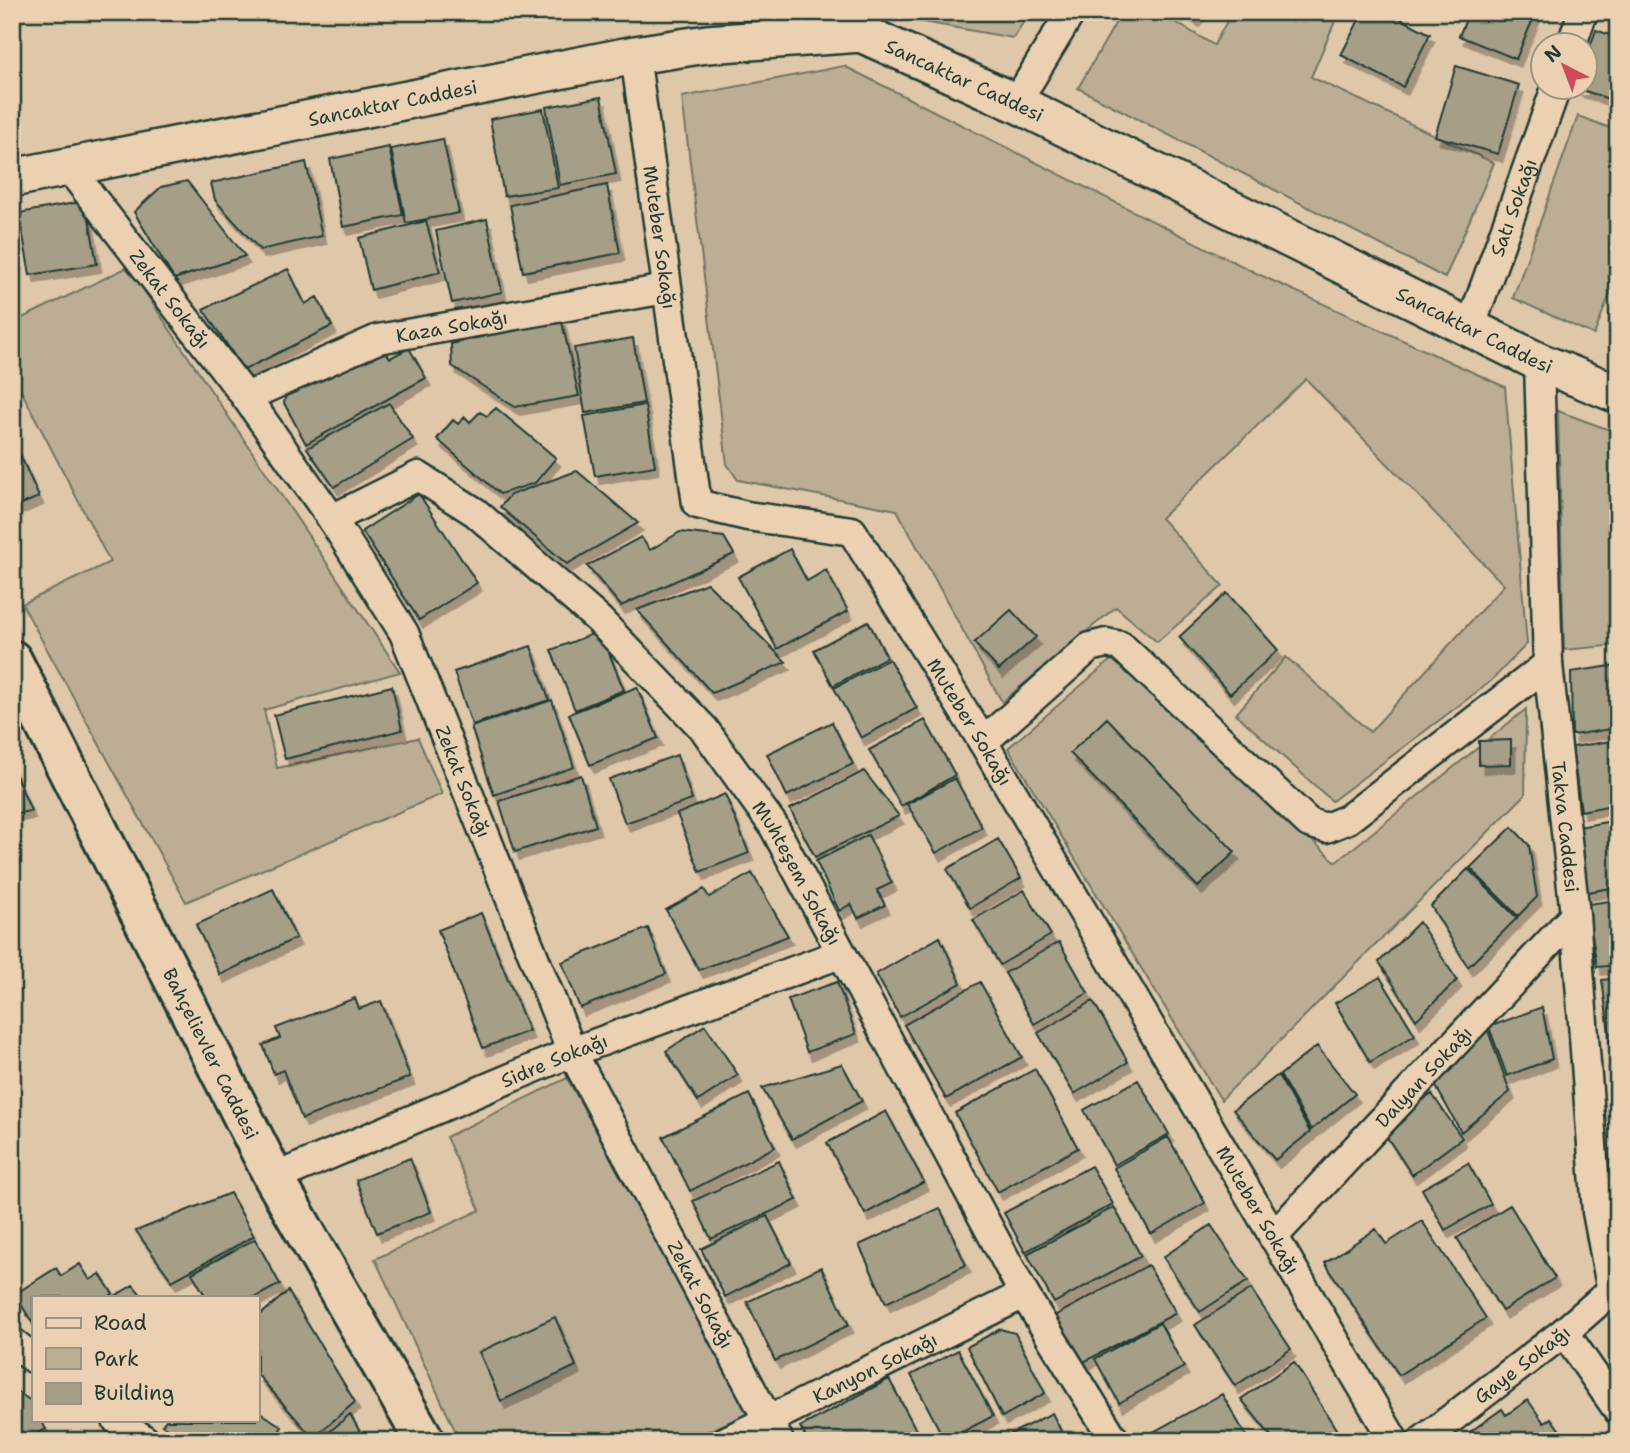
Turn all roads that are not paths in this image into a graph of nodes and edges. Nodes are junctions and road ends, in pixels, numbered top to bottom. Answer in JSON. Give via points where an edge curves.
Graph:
{"nodes":[{"id":1,"x":1070,"y":12,"type":"edge"},
{"id":2,"x":1583,"y":12,"type":"edge"},
{"id":3,"x":854,"y":23,"type":"edge"},
{"id":4,"x":1576,"y":32,"type":"edge"},
{"id":5,"x":635,"y":55,"type":"junction"},
{"id":6,"x":1551,"y":102,"type":"edge"},
{"id":7,"x":1016,"y":103,"type":"junction"},
{"id":8,"x":70,"y":169,"type":"junction"},
{"id":9,"x":12,"y":178,"type":"edge"},
{"id":10,"x":666,"y":289,"type":"junction"},
{"id":11,"x":1469,"y":328,"type":"junction"},
{"id":12,"x":1539,"y":362,"type":"junction"},
{"id":13,"x":1618,"y":394,"type":"edge"},
{"id":14,"x":247,"y":397,"type":"junction"},
{"id":15,"x":332,"y":519,"type":"junction"},
{"id":16,"x":12,"y":660,"type":"edge"},
{"id":17,"x":1548,"y":664,"type":"junction"},
{"id":18,"x":983,"y":742,"type":"junction"},
{"id":19,"x":1575,"y":915,"type":"junction"},
{"id":20,"x":840,"y":954,"type":"junction"},
{"id":21,"x":572,"y":1052,"type":"junction"},
{"id":22,"x":274,"y":1178,"type":"junction"},
{"id":23,"x":1273,"y":1237,"type":"junction"},
{"id":24,"x":1615,"y":1288,"type":"edge"},
{"id":25,"x":1024,"y":1294,"type":"junction"},
{"id":26,"x":1564,"y":1332,"type":"junction"},
{"id":27,"x":12,"y":1342,"type":"edge"},
{"id":28,"x":32,"y":1356,"type":"edge"},
{"id":29,"x":1618,"y":1410,"type":"edge"},
{"id":30,"x":773,"y":1431,"type":"edge"},
{"id":31,"x":425,"y":1441,"type":"edge"},
{"id":32,"x":726,"y":1441,"type":"edge"},
{"id":33,"x":1115,"y":1441,"type":"edge"},
{"id":34,"x":1394,"y":1441,"type":"edge"},
{"id":35,"x":1422,"y":1441,"type":"edge"}],
"edges":[{"from":1,"to":7,"type":"street"},
{"from":2,"to":4,"type":"street"},
{"from":3,"to":5,"type":"street","name":"Sancaktar Caddesi"},
{"from":3,"to":7,"type":"street","name":"Sancaktar Caddesi"},
{"from":5,"to":8,"type":"street","name":"Sancaktar Caddesi"},
{"from":5,"to":10,"type":"street","name":"Muteber Sokağı"},
{"from":6,"to":11,"type":"street","name":"Satı Sokağı"},
{"from":7,"to":11,"type":"street","name":"Sancaktar Caddesi"},
{"from":8,"to":9,"type":"street","name":"Sancaktar Caddesi"},
{"from":8,"to":14,"type":"street","name":"Zekat Sokağı"},
{"from":10,"to":14,"type":"street","name":"Kaza Sokağı","via":[[378,339]]},
{"from":10,"to":18,"type":"street","name":"Muteber Sokağı","via":[[697,505],[852,531]]},
{"from":11,"to":12,"type":"street","name":"Sancaktar Caddesi"},
{"from":12,"to":13,"type":"street","name":"Sancaktar Caddesi"},
{"from":12,"to":17,"type":"street","name":"Takva Caddesi"},
{"from":14,"to":15,"type":"street","name":"Zekat Sokağı"},
{"from":15,"to":20,"type":"street","name":"Muhteşem Sokağı","via":[[418,476],[475,512],[599,620],[704,729],[773,825]]},
{"from":15,"to":21,"type":"street","name":"Zekat Sokağı","via":[[404,633]]},
{"from":16,"to":22,"type":"main road","name":"Bahçelievler Caddesi"},
{"from":17,"to":18,"type":"street","via":[[1348,819],[1326,828],[1309,823],[1121,646],[1106,643],[1090,648]]},
{"from":17,"to":19,"type":"street","name":"Takva Caddesi"},
{"from":18,"to":23,"type":"street","name":"Muteber Sokağı"},
{"from":19,"to":23,"type":"street","name":"Dalyan Sokağı"},
{"from":19,"to":24,"type":"street","name":"Takva Caddesi","via":[[1597,1212]]},
{"from":20,"to":21,"type":"street","name":"Sidre Sokağı"},
{"from":20,"to":25,"type":"street","name":"Muhteşem Sokağı"},
{"from":21,"to":22,"type":"street","name":"Sidre Sokağı"},
{"from":21,"to":30,"type":"street","name":"Zekat Sokağı"},
{"from":22,"to":31,"type":"main road","name":"Bahçelievler Caddesi"},
{"from":23,"to":34,"type":"street","name":"Muteber Sokağı"},
{"from":24,"to":26,"type":"street","name":"Gaye Sokağı"},
{"from":25,"to":30,"type":"street","name":"Kanyon Sokağı"},
{"from":25,"to":33,"type":"street","name":"Muhteşem Sokağı"},
{"from":26,"to":29,"type":"street"},
{"from":26,"to":35,"type":"street","name":"Gaye Sokağı"},
{"from":27,"to":28,"type":"street"},
{"from":30,"to":32,"type":"street","name":"Kanyon Sokağı"}]}
